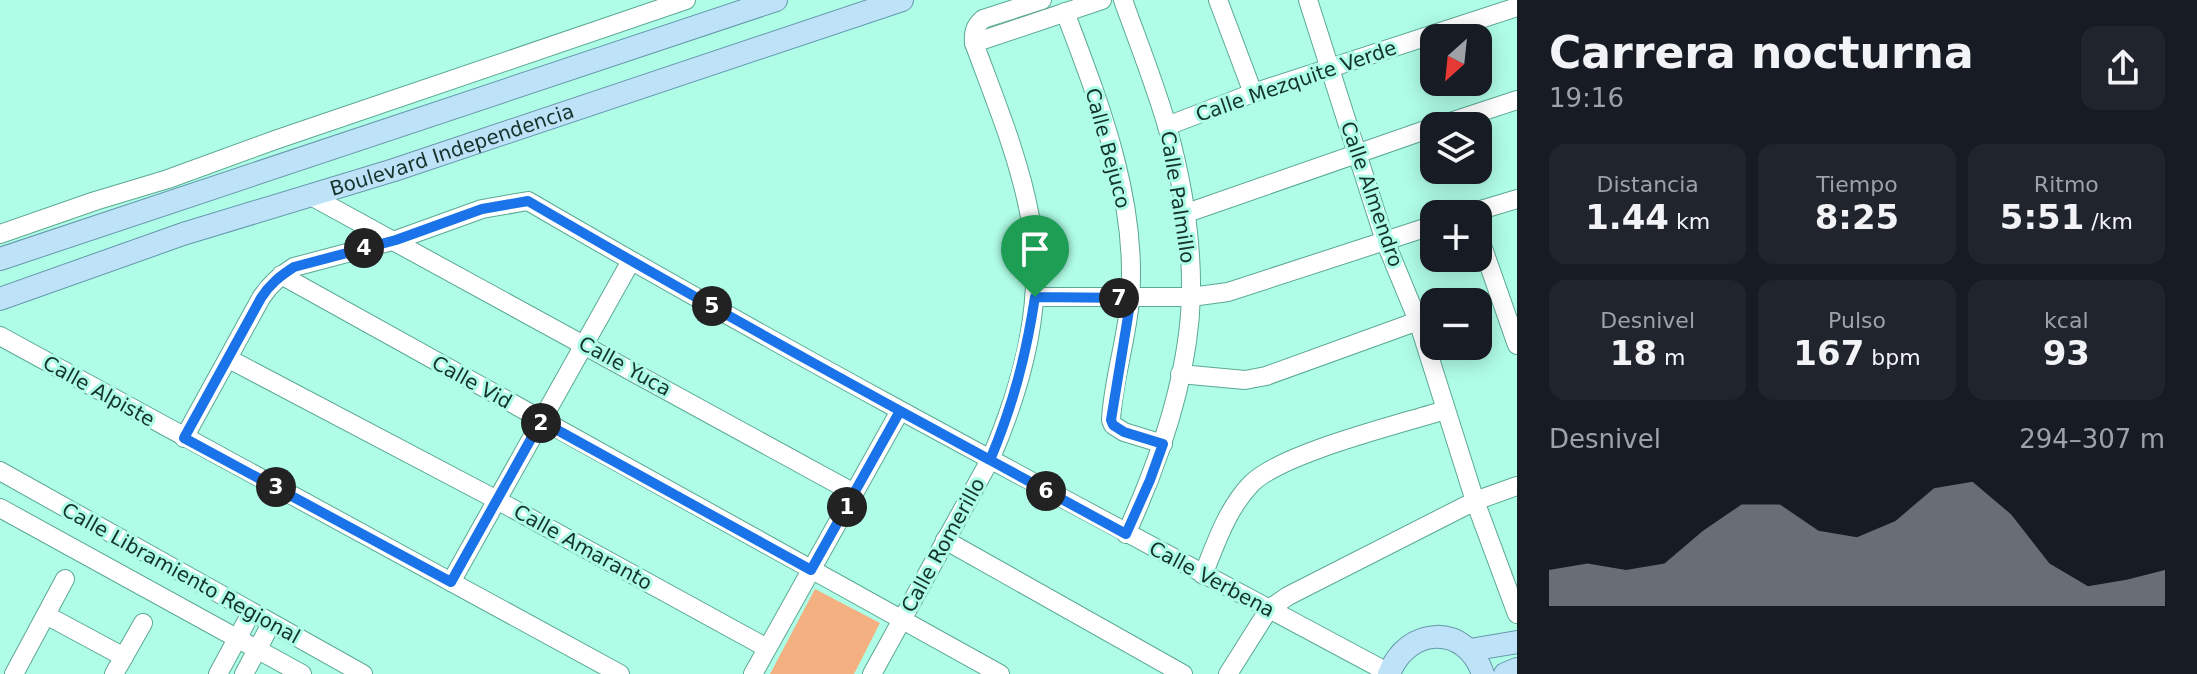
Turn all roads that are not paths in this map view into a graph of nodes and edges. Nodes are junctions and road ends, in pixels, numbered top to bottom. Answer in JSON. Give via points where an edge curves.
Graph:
{"nodes":[{"id":1,"x":686,"y":0,"type":"edge"},
{"id":2,"x":776,"y":0,"type":"edge"},
{"id":3,"x":902,"y":0,"type":"edge"},
{"id":4,"x":1042,"y":0,"type":"edge"},
{"id":5,"x":1102,"y":0,"type":"edge"},
{"id":6,"x":1123,"y":0,"type":"edge"},
{"id":7,"x":1218,"y":0,"type":"edge"},
{"id":8,"x":1308,"y":0,"type":"edge"},
{"id":9,"x":1517,"y":7,"type":"edge"},
{"id":10,"x":1065,"y":12,"type":"junction"},
{"id":11,"x":974,"y":43,"type":"junction"},
{"id":12,"x":1330,"y":69,"type":"junction"},
{"id":13,"x":1253,"y":93,"type":"junction"},
{"id":14,"x":1517,"y":100,"type":"edge"},
{"id":15,"x":1481,"y":112,"type":"edge"},
{"id":16,"x":1167,"y":126,"type":"junction"},
{"id":17,"x":1420,"y":132,"type":"edge"},
{"id":18,"x":1358,"y":153,"type":"junction"},
{"id":19,"x":311,"y":196,"type":"junction"},
{"id":20,"x":1517,"y":199,"type":"edge"},
{"id":21,"x":1492,"y":207,"type":"edge"},
{"id":22,"x":1184,"y":214,"type":"junction"},
{"id":23,"x":1420,"y":230,"type":"edge"},
{"id":24,"x":0,"y":234,"type":"edge"},
{"id":25,"x":396,"y":240,"type":"junction"},
{"id":26,"x":1385,"y":241,"type":"junction"},
{"id":27,"x":0,"y":259,"type":"edge"},
{"id":28,"x":631,"y":261,"type":"junction"},
{"id":29,"x":1491,"y":272,"type":"edge"},
{"id":30,"x":281,"y":275,"type":"junction"},
{"id":31,"x":1035,"y":297,"type":"junction"},
{"id":32,"x":1191,"y":297,"type":"junction"},
{"id":33,"x":1131,"y":298,"type":"junction"},
{"id":34,"x":0,"y":299,"type":"edge"},
{"id":35,"x":1418,"y":321,"type":"junction"},
{"id":36,"x":0,"y":336,"type":"edge"},
{"id":37,"x":585,"y":344,"type":"junction"},
{"id":38,"x":1517,"y":345,"type":"edge"},
{"id":39,"x":229,"y":359,"type":"junction"},
{"id":40,"x":1180,"y":374,"type":"junction"},
{"id":41,"x":1445,"y":410,"type":"junction"},
{"id":42,"x":900,"y":411,"type":"junction"},
{"id":43,"x":541,"y":421,"type":"junction"},
{"id":44,"x":184,"y":438,"type":"junction"},
{"id":45,"x":1163,"y":444,"type":"junction"},
{"id":46,"x":990,"y":460,"type":"junction"},
{"id":47,"x":0,"y":471,"type":"edge"},
{"id":48,"x":1517,"y":486,"type":"edge"},
{"id":49,"x":854,"y":493,"type":"junction"},
{"id":50,"x":497,"y":500,"type":"junction"},
{"id":51,"x":1475,"y":501,"type":"junction"},
{"id":52,"x":0,"y":508,"type":"edge"},
{"id":53,"x":1126,"y":534,"type":"junction"},
{"id":54,"x":945,"y":540,"type":"junction"},
{"id":55,"x":811,"y":570,"type":"junction"},
{"id":56,"x":1203,"y":575,"type":"junction"},
{"id":57,"x":65,"y":579,"type":"dead end"},
{"id":58,"x":451,"y":582,"type":"junction"},
{"id":59,"x":1269,"y":609,"type":"junction"},
{"id":60,"x":251,"y":613,"type":"junction"},
{"id":61,"x":1517,"y":614,"type":"edge"},
{"id":62,"x":46,"y":615,"type":"junction"},
{"id":63,"x":902,"y":620,"type":"junction"},
{"id":64,"x":143,"y":623,"type":"dead end"},
{"id":65,"x":271,"y":624,"type":"junction"},
{"id":66,"x":237,"y":639,"type":"junction"},
{"id":67,"x":1517,"y":642,"type":"edge"},
{"id":68,"x":767,"y":648,"type":"junction"},
{"id":69,"x":258,"y":650,"type":"junction"},
{"id":70,"x":1470,"y":650,"type":"junction"},
{"id":71,"x":124,"y":657,"type":"junction"},
{"id":72,"x":1517,"y":669,"type":"edge"},
{"id":73,"x":14,"y":674,"type":"edge"},
{"id":74,"x":114,"y":674,"type":"edge"},
{"id":75,"x":218,"y":674,"type":"edge"},
{"id":76,"x":244,"y":674,"type":"edge"},
{"id":77,"x":302,"y":674,"type":"edge"},
{"id":78,"x":363,"y":674,"type":"edge"},
{"id":79,"x":620,"y":674,"type":"edge"},
{"id":80,"x":753,"y":674,"type":"edge"},
{"id":81,"x":872,"y":674,"type":"edge"},
{"id":82,"x":1000,"y":674,"type":"edge"},
{"id":83,"x":1183,"y":674,"type":"edge"},
{"id":84,"x":1228,"y":674,"type":"edge"},
{"id":85,"x":1389,"y":674,"type":"edge"},
{"id":86,"x":1483,"y":674,"type":"edge"},
{"id":87,"x":1505,"y":674,"type":"edge"}],
"edges":[{"from":1,"to":24,"type":"street"},
{"from":2,"to":27,"type":"main road","name":"Boulevard Independencia"},
{"from":3,"to":19,"type":"main road","name":"Boulevard Independencia"},
{"from":4,"to":11,"type":"street","via":[[983,19]]},
{"from":5,"to":10,"type":"street"},
{"from":6,"to":16,"type":"street","name":"Calle Palmillo"},
{"from":7,"to":13,"type":"street"},
{"from":8,"to":12,"type":"street","name":"Calle Almendro"},
{"from":9,"to":12,"type":"street","name":"Calle Mezquite Verde"},
{"from":10,"to":11,"type":"street"},
{"from":10,"to":33,"type":"street","name":"Calle Bejuco","via":[[1116,161],[1129,234]]},
{"from":11,"to":31,"type":"street","name":"Calle Romerillo","via":[[1031,218]]},
{"from":12,"to":13,"type":"street","name":"Calle Mezquite Verde"},
{"from":12,"to":18,"type":"street","name":"Calle Almendro"},
{"from":13,"to":16,"type":"street","name":"Calle Mezquite Verde"},
{"from":14,"to":15,"type":"street"},
{"from":16,"to":22,"type":"street","name":"Calle Palmillo"},
{"from":17,"to":18,"type":"street"},
{"from":18,"to":22,"type":"street"},
{"from":18,"to":26,"type":"street","name":"Calle Almendro"},
{"from":19,"to":25,"type":"street","name":"Calle Yuca"},
{"from":19,"to":34,"type":"main road","name":"Boulevard Independencia","via":[[183,234]]},
{"from":20,"to":21,"type":"street"},
{"from":22,"to":32,"type":"street","name":"Calle Palmillo"},
{"from":23,"to":26,"type":"street"},
{"from":25,"to":28,"type":"street","name":"Calle Verbena","via":[[482,209],[528,201]]},
{"from":25,"to":30,"type":"street","name":"Calle Verbena","via":[[314,260]]},
{"from":25,"to":37,"type":"street","name":"Calle Yuca"},
{"from":26,"to":32,"type":"street","via":[[1228,292]]},
{"from":26,"to":35,"type":"street","name":"Calle Almendro"},
{"from":28,"to":37,"type":"street"},
{"from":28,"to":42,"type":"street","name":"Calle Verbena"},
{"from":29,"to":38,"type":"street"},
{"from":30,"to":39,"type":"street","via":[[261,298]]},
{"from":30,"to":43,"type":"street","name":"Calle Vid"},
{"from":31,"to":33,"type":"street"},
{"from":31,"to":46,"type":"street","name":"Calle Romerillo","via":[[1027,352]]},
{"from":32,"to":33,"type":"street"},
{"from":32,"to":40,"type":"street","name":"Calle Palmillo"},
{"from":33,"to":45,"type":"street","name":"Calle Bejuco","via":[[1111,420],[1124,432]]},
{"from":35,"to":40,"type":"street","via":[[1266,376],[1245,380]]},
{"from":35,"to":41,"type":"street","name":"Calle Almendro"},
{"from":36,"to":44,"type":"street","name":"Calle Alpiste"},
{"from":37,"to":43,"type":"street"},
{"from":37,"to":49,"type":"street","name":"Calle Yuca"},
{"from":39,"to":44,"type":"street"},
{"from":39,"to":50,"type":"street","name":"Calle Amaranto"},
{"from":40,"to":45,"type":"street","name":"Calle Palmillo"},
{"from":41,"to":51,"type":"street","name":"Calle Almendro"},
{"from":41,"to":56,"type":"street","via":[[1313,452],[1254,480],[1224,523]]},
{"from":42,"to":46,"type":"street","name":"Calle Verbena"},
{"from":42,"to":49,"type":"street"},
{"from":43,"to":50,"type":"street"},
{"from":43,"to":55,"type":"street","name":"Calle Vid"},
{"from":44,"to":58,"type":"street","name":"Calle Alpiste"},
{"from":45,"to":53,"type":"street","name":"Calle Palmillo"},
{"from":46,"to":53,"type":"street","name":"Calle Verbena"},
{"from":46,"to":54,"type":"street","name":"Calle Romerillo"},
{"from":47,"to":60,"type":"street","name":"Calle Libramiento Regional"},
{"from":48,"to":51,"type":"street"},
{"from":49,"to":55,"type":"street"},
{"from":50,"to":58,"type":"street"},
{"from":50,"to":68,"type":"street","name":"Calle Amaranto"},
{"from":51,"to":59,"type":"street"},
{"from":51,"to":61,"type":"street","name":"Calle Almendro"},
{"from":52,"to":66,"type":"street","name":"Calle Libramiento Regional"},
{"from":53,"to":56,"type":"street","name":"Calle Verbena"},
{"from":54,"to":63,"type":"street","name":"Calle Romerillo"},
{"from":54,"to":83,"type":"street"},
{"from":55,"to":63,"type":"street","name":"Calle Vid"},
{"from":55,"to":68,"type":"street"},
{"from":56,"to":59,"type":"street","name":"Calle Verbena"},
{"from":57,"to":62,"type":"street"},
{"from":58,"to":79,"type":"street","name":"Calle Alpiste"},
{"from":59,"to":84,"type":"street"},
{"from":59,"to":85,"type":"street","name":"Calle Verbena"},
{"from":60,"to":65,"type":"street","name":"Calle Libramiento Regional"},
{"from":60,"to":66,"type":"street"},
{"from":62,"to":71,"type":"street"},
{"from":62,"to":73,"type":"street"},
{"from":63,"to":81,"type":"street","name":"Calle Romerillo"},
{"from":63,"to":82,"type":"street","name":"Calle Vid"},
{"from":64,"to":71,"type":"street"},
{"from":65,"to":69,"type":"street"},
{"from":65,"to":78,"type":"street","name":"Calle Libramiento Regional"},
{"from":66,"to":69,"type":"street","name":"Calle Libramiento Regional"},
{"from":66,"to":75,"type":"street"},
{"from":67,"to":70,"type":"main road"},
{"from":68,"to":80,"type":"street"},
{"from":69,"to":76,"type":"street"},
{"from":69,"to":77,"type":"street","name":"Calle Libramiento Regional"},
{"from":70,"to":85,"type":"main road","via":[[1456,641],[1423,638],[1407,646]]},
{"from":70,"to":86,"type":"main road"},
{"from":71,"to":74,"type":"street"},
{"from":72,"to":87,"type":"main road"}]}
